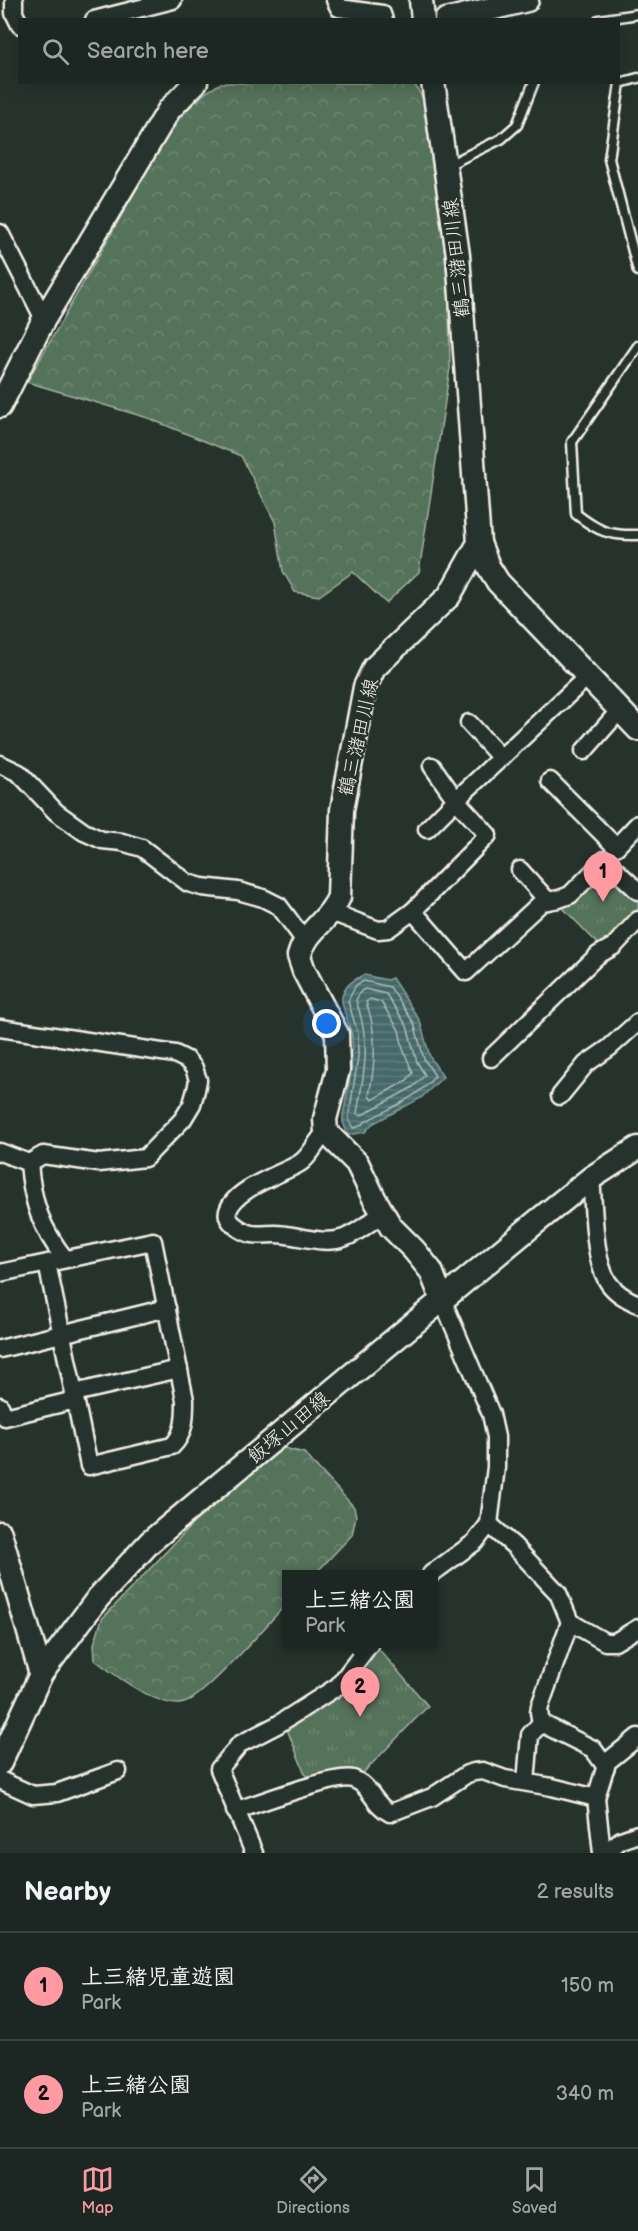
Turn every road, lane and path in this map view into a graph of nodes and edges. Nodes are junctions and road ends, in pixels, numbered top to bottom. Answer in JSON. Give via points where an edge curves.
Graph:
{"nodes":[{"id":1,"x":14,"y":0,"type":"edge"},
{"id":2,"x":173,"y":0,"type":"edge"},
{"id":3,"x":335,"y":0,"type":"edge"},
{"id":4,"x":421,"y":0,"type":"edge"},
{"id":5,"x":527,"y":0,"type":"edge"},
{"id":6,"x":638,"y":14,"type":"edge"},
{"id":7,"x":102,"y":18,"type":"edge"},
{"id":8,"x":383,"y":18,"type":"edge"},
{"id":9,"x":423,"y":18,"type":"edge"},
{"id":10,"x":454,"y":18,"type":"edge"},
{"id":11,"x":612,"y":18,"type":"edge"},
{"id":12,"x":18,"y":21,"type":"edge"},
{"id":13,"x":638,"y":78,"type":"edge"},
{"id":14,"x":620,"y":82,"type":"edge"},
{"id":15,"x":194,"y":84,"type":"edge"},
{"id":16,"x":433,"y":84,"type":"edge"},
{"id":17,"x":533,"y":84,"type":"edge"},
{"id":18,"x":620,"y":84,"type":"edge"},
{"id":19,"x":446,"y":166,"type":"junction"},
{"id":20,"x":0,"y":233,"type":"edge"},
{"id":21,"x":638,"y":271,"type":"edge"},
{"id":22,"x":44,"y":319,"type":"junction"},
{"id":23,"x":638,"y":346,"type":"edge"},
{"id":24,"x":0,"y":406,"type":"edge"},
{"id":25,"x":638,"y":535,"type":"edge"},
{"id":26,"x":479,"y":543,"type":"junction"},
{"id":27,"x":588,"y":676,"type":"junction"},
{"id":28,"x":620,"y":710,"type":"junction"},
{"id":29,"x":469,"y":723,"type":"dead end"},
{"id":30,"x":638,"y":729,"type":"edge"},
{"id":31,"x":584,"y":752,"type":"dead end"},
{"id":32,"x":501,"y":758,"type":"junction"},
{"id":33,"x":0,"y":764,"type":"edge"},
{"id":34,"x":432,"y":766,"type":"dead end"},
{"id":35,"x":550,"y":782,"type":"dead end"},
{"id":36,"x":456,"y":800,"type":"junction"},
{"id":37,"x":638,"y":824,"type":"edge"},
{"id":38,"x":427,"y":829,"type":"dead end"},
{"id":39,"x":520,"y":870,"type":"dead end"},
{"id":40,"x":638,"y":891,"type":"edge"},
{"id":41,"x":548,"y":901,"type":"junction"},
{"id":42,"x":412,"y":911,"type":"junction"},
{"id":43,"x":331,"y":912,"type":"junction"},
{"id":44,"x":638,"y":920,"type":"edge"},
{"id":45,"x":305,"y":941,"type":"junction"},
{"id":46,"x":638,"y":1022,"type":"edge"},
{"id":47,"x":0,"y":1028,"type":"edge"},
{"id":48,"x":491,"y":1058,"type":"dead end"},
{"id":49,"x":560,"y":1096,"type":"dead end"},
{"id":50,"x":326,"y":1132,"type":"junction"},
{"id":51,"x":638,"y":1148,"type":"edge"},
{"id":52,"x":0,"y":1152,"type":"edge"},
{"id":53,"x":29,"y":1163,"type":"junction"},
{"id":54,"x":591,"y":1178,"type":"junction"},
{"id":55,"x":383,"y":1213,"type":"junction"},
{"id":56,"x":65,"y":1259,"type":"junction"},
{"id":57,"x":47,"y":1263,"type":"junction"},
{"id":58,"x":0,"y":1273,"type":"edge"},
{"id":59,"x":442,"y":1299,"type":"junction"},
{"id":60,"x":638,"y":1304,"type":"edge"},
{"id":61,"x":167,"y":1308,"type":"junction"},
{"id":62,"x":62,"y":1334,"type":"junction"},
{"id":63,"x":0,"y":1349,"type":"edge"},
{"id":64,"x":179,"y":1369,"type":"junction"},
{"id":65,"x":75,"y":1396,"type":"junction"},
{"id":66,"x":0,"y":1406,"type":"edge"},
{"id":67,"x":489,"y":1524,"type":"junction"},
{"id":68,"x":2,"y":1545,"type":"edge"},
{"id":69,"x":438,"y":1570,"type":"edge"},
{"id":70,"x":570,"y":1622,"type":"junction"},
{"id":71,"x":638,"y":1628,"type":"edge"},
{"id":72,"x":367,"y":1648,"type":"edge"},
{"id":73,"x":41,"y":1674,"type":"junction"},
{"id":74,"x":541,"y":1723,"type":"junction"},
{"id":75,"x":638,"y":1737,"type":"edge"},
{"id":76,"x":0,"y":1762,"type":"edge"},
{"id":77,"x":606,"y":1767,"type":"junction"},
{"id":78,"x":118,"y":1771,"type":"dead end"},
{"id":79,"x":0,"y":1780,"type":"edge"},
{"id":80,"x":526,"y":1782,"type":"junction"},
{"id":81,"x":596,"y":1798,"type":"junction"},
{"id":82,"x":235,"y":1811,"type":"junction"},
{"id":83,"x":638,"y":1834,"type":"edge"},
{"id":84,"x":254,"y":1853,"type":"edge"},
{"id":85,"x":603,"y":1853,"type":"edge"}],
"edges":[{"from":1,"to":12,"type":"street"},
{"from":2,"to":7,"type":"street"},
{"from":3,"to":8,"type":"street","via":[[339,8],[382,14]]},
{"from":4,"to":9,"type":"main road"},
{"from":5,"to":10,"type":"main road"},
{"from":6,"to":11,"type":"lane"},
{"from":13,"to":14,"type":"lane"},
{"from":15,"to":22,"type":"main road","via":[[169,110]]},
{"from":16,"to":19,"type":"main road","name":"鶴三潴田川線"},
{"from":17,"to":19,"type":"lane","via":[[517,125],[501,138]]},
{"from":18,"to":21,"type":"lane","via":[[609,159]]},
{"from":19,"to":26,"type":"main road","name":"鶴三潴田川線","via":[[458,255]]},
{"from":20,"to":22,"type":"street"},
{"from":22,"to":24,"type":"main road"},
{"from":23,"to":25,"type":"lane","via":[[572,442],[576,514],[598,531]]},
{"from":26,"to":27,"type":"main road","via":[[498,582]]},
{"from":26,"to":43,"type":"main road","name":"鶴三潴田川線","via":[[449,596],[374,668],[365,687],[342,810],[339,897]]},
{"from":27,"to":28,"type":"main road"},
{"from":27,"to":32,"type":"street"},
{"from":28,"to":30,"type":"main road"},
{"from":28,"to":31,"type":"street"},
{"from":29,"to":32,"type":"street"},
{"from":32,"to":36,"type":"street"},
{"from":33,"to":45,"type":"street","via":[[19,773],[56,812],[84,832],[142,848],[188,883],[238,891],[279,906]]},
{"from":34,"to":36,"type":"street"},
{"from":35,"to":37,"type":"street","via":[[616,847]]},
{"from":36,"to":38,"type":"street"},
{"from":36,"to":42,"type":"street","via":[[488,835]]},
{"from":39,"to":41,"type":"street"},
{"from":40,"to":41,"type":"street","via":[[605,860],[570,895]]},
{"from":41,"to":42,"type":"street","via":[[542,902],[466,972]]},
{"from":42,"to":43,"type":"street","via":[[388,929],[378,930]]},
{"from":43,"to":45,"type":"main road","name":"鶴三潴田川線"},
{"from":44,"to":48,"type":"street"},
{"from":45,"to":50,"type":"main road","via":[[299,956],[304,971],[337,1034],[338,1070],[325,1119]]},
{"from":46,"to":49,"type":"street","via":[[586,1064]]},
{"from":47,"to":53,"type":"street","via":[[175,1054],[187,1060],[198,1080],[192,1104],[183,1119],[145,1158],[99,1163],[43,1155]]},
{"from":50,"to":55,"type":"main road","via":[[357,1163]]},
{"from":50,"to":55,"type":"street","via":[[303,1162],[266,1177],[238,1198],[228,1209],[235,1226],[249,1234],[343,1239]]},
{"from":51,"to":54,"type":"main road","name":"飯塚山田線"},
{"from":52,"to":53,"type":"street"},
{"from":53,"to":56,"type":"street","via":[[43,1227]]},
{"from":54,"to":59,"type":"main road","name":"飯塚山田線"},
{"from":54,"to":60,"type":"street","via":[[597,1252],[607,1281],[623,1297]]},
{"from":55,"to":59,"type":"main road","via":[[431,1271]]},
{"from":56,"to":57,"type":"street"},
{"from":56,"to":61,"type":"street","via":[[153,1241]]},
{"from":57,"to":58,"type":"street"},
{"from":57,"to":62,"type":"street"},
{"from":59,"to":67,"type":"street","via":[[496,1437]]},
{"from":59,"to":73,"type":"main road","name":"飯塚山田線","via":[[150,1542],[98,1598]]},
{"from":61,"to":62,"type":"street"},
{"from":61,"to":64,"type":"street"},
{"from":62,"to":63,"type":"street"},
{"from":62,"to":65,"type":"street"},
{"from":64,"to":65,"type":"street"},
{"from":64,"to":65,"type":"street","via":[[185,1416],[179,1439],[172,1446],[89,1466]]},
{"from":65,"to":66,"type":"street","via":[[5,1417]]},
{"from":67,"to":69,"type":"street","via":[[475,1542]]},
{"from":67,"to":70,"type":"street","via":[[558,1593]]},
{"from":68,"to":73,"type":"main road"},
{"from":70,"to":71,"type":"street","via":[[604,1642],[615,1642]]},
{"from":70,"to":74,"type":"street","via":[[540,1706]]},
{"from":72,"to":82,"type":"street","via":[[338,1686],[240,1744],[219,1769]]},
{"from":73,"to":76,"type":"main road","name":"飯塚山田線"},
{"from":74,"to":77,"type":"street","via":[[593,1749]]},
{"from":74,"to":80,"type":"street","via":[[530,1735]]},
{"from":75,"to":77,"type":"street"},
{"from":77,"to":81,"type":"street"},
{"from":78,"to":79,"type":"street","via":[[57,1793],[33,1795]]},
{"from":80,"to":81,"type":"street"},
{"from":80,"to":82,"type":"street","via":[[474,1772],[432,1797],[390,1813],[379,1808],[363,1785],[351,1778]]},
{"from":81,"to":85,"type":"street"},
{"from":82,"to":84,"type":"street"},
{"from":83,"to":85,"type":"street"}]}
